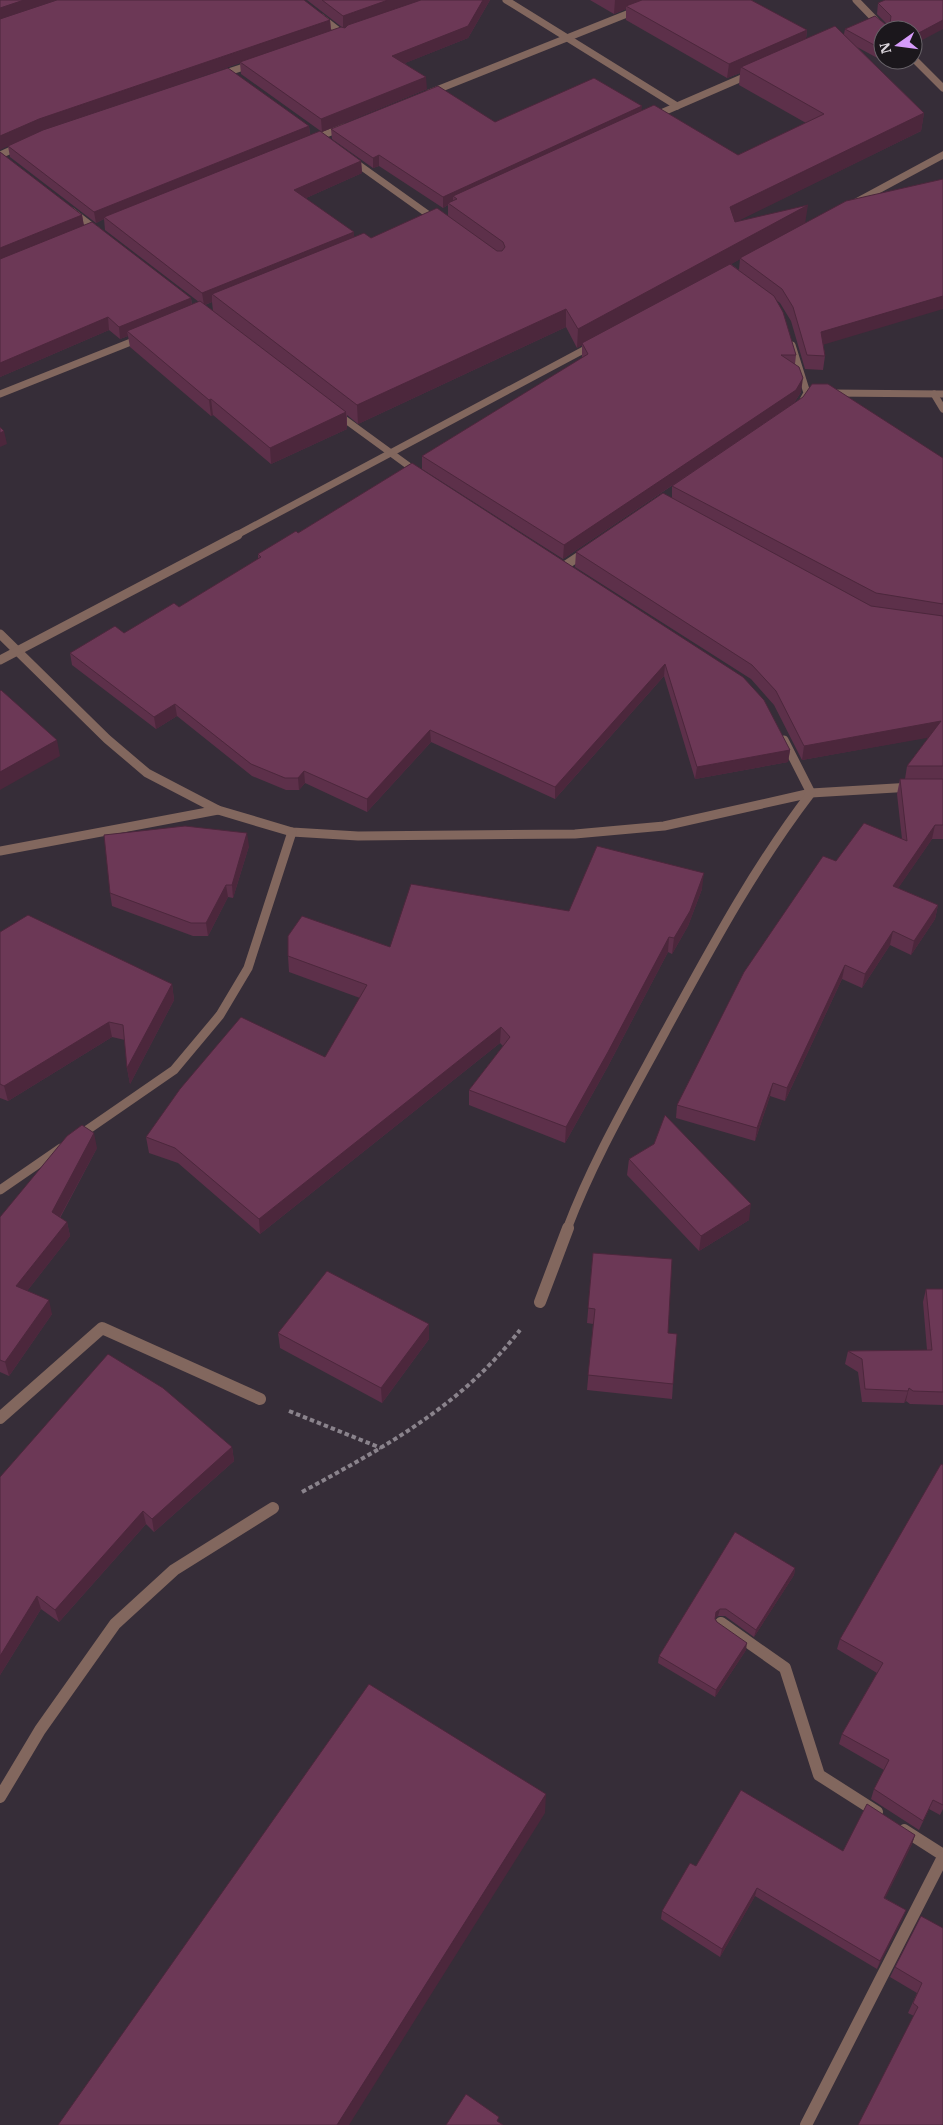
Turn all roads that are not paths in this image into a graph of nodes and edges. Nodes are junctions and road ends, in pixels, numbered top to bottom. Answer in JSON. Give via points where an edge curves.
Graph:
{"nodes":[{"id":1,"x":506,"y":0,"type":"edge"},
{"id":2,"x":662,"y":0,"type":"edge"},
{"id":3,"x":856,"y":0,"type":"edge"},
{"id":4,"x":313,"y":12,"type":"edge"},
{"id":5,"x":875,"y":20,"type":"edge"},
{"id":6,"x":873,"y":21,"type":"edge"},
{"id":7,"x":866,"y":24,"type":"edge"},
{"id":8,"x":352,"y":32,"type":"edge"},
{"id":9,"x":344,"y":35,"type":"junction"},
{"id":10,"x":335,"y":38,"type":"edge"},
{"id":11,"x":567,"y":38,"type":"junction"},
{"id":12,"x":265,"y":60,"type":"edge"},
{"id":13,"x":923,"y":68,"type":"edge"},
{"id":14,"x":758,"y":71,"type":"edge"},
{"id":15,"x":229,"y":72,"type":"junction"},
{"id":16,"x":237,"y":77,"type":"edge"},
{"id":17,"x":211,"y":78,"type":"edge"},
{"id":18,"x":943,"y":88,"type":"edge"},
{"id":19,"x":421,"y":96,"type":"edge"},
{"id":20,"x":677,"y":106,"type":"junction"},
{"id":21,"x":650,"y":118,"type":"edge"},
{"id":22,"x":347,"y":126,"type":"edge"},
{"id":23,"x":312,"y":131,"type":"edge"},
{"id":24,"x":320,"y":137,"type":"junction"},
{"id":25,"x":328,"y":142,"type":"edge"},
{"id":26,"x":26,"y":144,"type":"edge"},
{"id":27,"x":302,"y":144,"type":"edge"},
{"id":28,"x":344,"y":154,"type":"edge"},
{"id":29,"x":0,"y":155,"type":"edge"},
{"id":30,"x":943,"y":155,"type":"edge"},
{"id":31,"x":7,"y":162,"type":"edge"},
{"id":32,"x":849,"y":206,"type":"edge"},
{"id":33,"x":66,"y":207,"type":"edge"},
{"id":34,"x":442,"y":214,"type":"edge"},
{"id":35,"x":433,"y":218,"type":"junction"},
{"id":36,"x":424,"y":221,"type":"edge"},
{"id":37,"x":440,"y":223,"type":"edge"},
{"id":38,"x":105,"y":226,"type":"edge"},
{"id":39,"x":96,"y":230,"type":"junction"},
{"id":40,"x":87,"y":233,"type":"edge"},
{"id":41,"x":104,"y":236,"type":"edge"},
{"id":42,"x":788,"y":332,"type":"edge"},
{"id":43,"x":151,"y":334,"type":"edge"},
{"id":44,"x":599,"y":342,"type":"edge"},
{"id":45,"x":0,"y":394,"type":"edge"},
{"id":46,"x":807,"y":394,"type":"junction"},
{"id":47,"x":934,"y":394,"type":"junction"},
{"id":48,"x":943,"y":394,"type":"edge"},
{"id":49,"x":328,"y":407,"type":"edge"},
{"id":50,"x":798,"y":407,"type":"edge"},
{"id":51,"x":943,"y":409,"type":"edge"},
{"id":52,"x":390,"y":455,"type":"junction"},
{"id":53,"x":423,"y":476,"type":"edge"},
{"id":54,"x":596,"y":545,"type":"edge"},
{"id":55,"x":563,"y":567,"type":"edge"},
{"id":56,"x":0,"y":634,"type":"edge"},
{"id":57,"x":17,"y":650,"type":"junction"},
{"id":58,"x":0,"y":660,"type":"edge"},
{"id":59,"x":780,"y":733,"type":"edge"},
{"id":60,"x":925,"y":787,"type":"edge"},
{"id":61,"x":811,"y":793,"type":"junction"},
{"id":62,"x":218,"y":810,"type":"junction"},
{"id":63,"x":292,"y":832,"type":"junction"},
{"id":64,"x":0,"y":851,"type":"edge"},
{"id":65,"x":0,"y":1190,"type":"edge"},
{"id":66,"x":540,"y":1302,"type":"road end"},
{"id":67,"x":260,"y":1399,"type":"road end"},
{"id":68,"x":0,"y":1418,"type":"edge"},
{"id":69,"x":273,"y":1508,"type":"road end"},
{"id":70,"x":721,"y":1623,"type":"edge"},
{"id":71,"x":0,"y":1797,"type":"edge"},
{"id":72,"x":943,"y":1856,"type":"edge"},
{"id":73,"x":806,"y":2125,"type":"edge"}],
"edges":[{"from":1,"to":11,"type":"street"},
{"from":2,"to":11,"type":"street"},
{"from":3,"to":5,"type":"street"},
{"from":4,"to":9,"type":"street"},
{"from":6,"to":7,"type":"street"},
{"from":8,"to":9,"type":"street"},
{"from":9,"to":10,"type":"street"},
{"from":11,"to":19,"type":"street"},
{"from":11,"to":20,"type":"street"},
{"from":12,"to":15,"type":"street"},
{"from":13,"to":18,"type":"street"},
{"from":14,"to":20,"type":"street"},
{"from":15,"to":16,"type":"street"},
{"from":15,"to":17,"type":"street"},
{"from":20,"to":21,"type":"street"},
{"from":22,"to":24,"type":"street"},
{"from":23,"to":24,"type":"street"},
{"from":24,"to":25,"type":"street"},
{"from":24,"to":27,"type":"street"},
{"from":26,"to":29,"type":"street"},
{"from":28,"to":35,"type":"street"},
{"from":29,"to":31,"type":"street"},
{"from":30,"to":32,"type":"street"},
{"from":33,"to":39,"type":"street"},
{"from":34,"to":35,"type":"street"},
{"from":35,"to":36,"type":"street"},
{"from":35,"to":37,"type":"street"},
{"from":38,"to":39,"type":"street"},
{"from":39,"to":40,"type":"street"},
{"from":39,"to":41,"type":"street"},
{"from":42,"to":46,"type":"street"},
{"from":43,"to":45,"type":"street"},
{"from":44,"to":52,"type":"street"},
{"from":46,"to":47,"type":"street"},
{"from":46,"to":50,"type":"street"},
{"from":47,"to":48,"type":"street"},
{"from":47,"to":51,"type":"street"},
{"from":49,"to":52,"type":"street"},
{"from":52,"to":53,"type":"street"},
{"from":52,"to":57,"type":"street"},
{"from":54,"to":55,"type":"street"},
{"from":56,"to":57,"type":"street"},
{"from":57,"to":58,"type":"street"},
{"from":57,"to":62,"type":"street","via":[[107,740],[147,773]]},
{"from":59,"to":61,"type":"street"},
{"from":60,"to":61,"type":"street"},
{"from":61,"to":63,"type":"street","via":[[664,826],[575,834],[358,836]]},
{"from":61,"to":66,"type":"street","via":[[774,842],[731,911],[619,1116],[583,1187]]},
{"from":62,"to":63,"type":"street"},
{"from":62,"to":64,"type":"street"},
{"from":63,"to":65,"type":"street","via":[[248,968],[220,1016],[174,1070]]},
{"from":67,"to":68,"type":"street","via":[[102,1328]]},
{"from":69,"to":71,"type":"street","via":[[174,1570],[115,1624],[40,1730]]},
{"from":70,"to":72,"type":"street","via":[[785,1668],[819,1774]]},
{"from":72,"to":73,"type":"street"}]}
